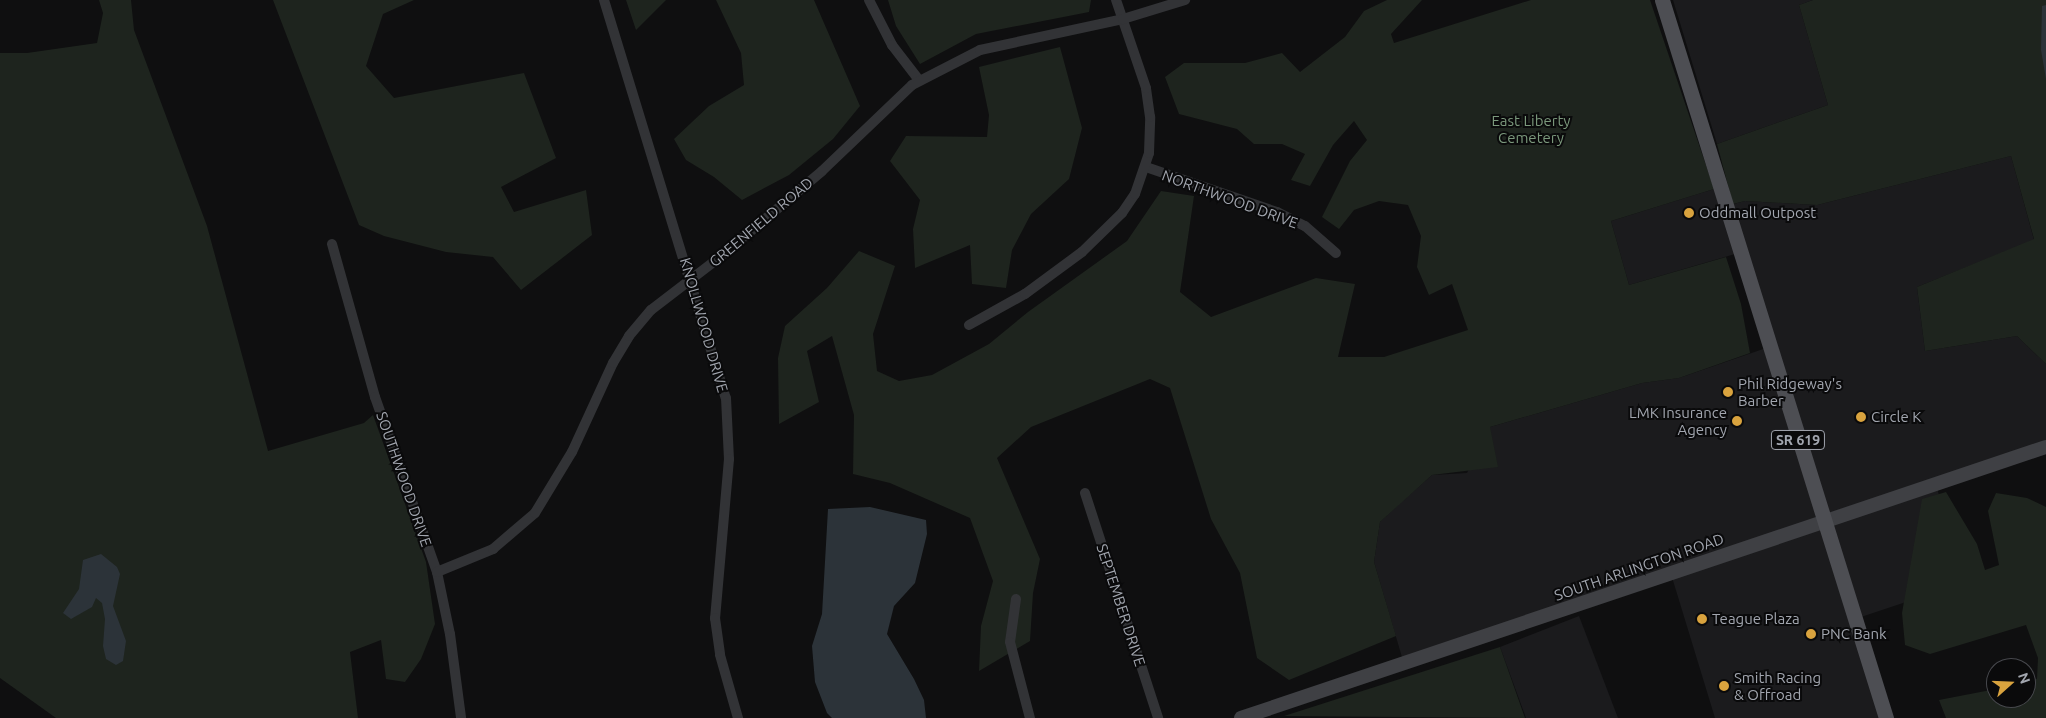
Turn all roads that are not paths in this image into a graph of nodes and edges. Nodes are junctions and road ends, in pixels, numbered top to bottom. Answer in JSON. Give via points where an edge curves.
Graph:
{"nodes":[{"id":1,"x":604,"y":0,"type":"edge"},
{"id":2,"x":869,"y":0,"type":"edge"},
{"id":3,"x":1116,"y":0,"type":"edge"},
{"id":4,"x":1185,"y":0,"type":"edge"},
{"id":5,"x":1662,"y":0,"type":"edge"},
{"id":6,"x":1122,"y":19,"type":"junction"},
{"id":7,"x":919,"y":80,"type":"junction"},
{"id":8,"x":1146,"y":167,"type":"junction"},
{"id":9,"x":332,"y":244,"type":"dead end"},
{"id":10,"x":1336,"y":252,"type":"dead end"},
{"id":11,"x":692,"y":279,"type":"junction"},
{"id":12,"x":346,"y":299,"type":"junction"},
{"id":13,"x":335,"y":303,"type":"dead end"},
{"id":14,"x":969,"y":325,"type":"dead end"},
{"id":15,"x":2046,"y":447,"type":"edge"},
{"id":16,"x":1085,"y":493,"type":"dead end"},
{"id":17,"x":1822,"y":521,"type":"junction"},
{"id":18,"x":437,"y":572,"type":"junction"},
{"id":19,"x":1016,"y":599,"type":"dead end"},
{"id":20,"x":461,"y":718,"type":"edge"},
{"id":21,"x":738,"y":718,"type":"edge"},
{"id":22,"x":1030,"y":718,"type":"edge"},
{"id":23,"x":1158,"y":718,"type":"edge"},
{"id":24,"x":1241,"y":718,"type":"edge"},
{"id":25,"x":1886,"y":718,"type":"edge"}],
"edges":[{"from":1,"to":11,"type":"street","name":"KNOLLWOOD DRIVE"},
{"from":2,"to":7,"type":"street","via":[[892,46]]},
{"from":3,"to":6,"type":"street"},
{"from":4,"to":6,"type":"street","name":"GREENFIELD ROAD"},
{"from":5,"to":17,"type":"main road","number":"SR 619"},
{"from":6,"to":7,"type":"street","name":"GREENFIELD ROAD","via":[[980,50]]},
{"from":6,"to":8,"type":"street","via":[[1148,95],[1150,133]]},
{"from":7,"to":11,"type":"street","name":"GREENFIELD ROAD","via":[[822,171]]},
{"from":8,"to":10,"type":"street","name":"NORTHWOOD DRIVE","via":[[1277,212],[1305,226]]},
{"from":8,"to":14,"type":"street","via":[[1128,206],[1082,252],[1019,298]]},
{"from":9,"to":12,"type":"street","name":"SOUTHWOOD DRIVE"},
{"from":11,"to":18,"type":"street","name":"GREENFIELD ROAD","via":[[666,296],[629,336],[572,452],[534,513],[493,550]]},
{"from":11,"to":21,"type":"street","name":"KNOLLWOOD DRIVE","via":[[726,398],[728,459],[715,618],[720,655]]},
{"from":12,"to":13,"type":"street"},
{"from":12,"to":18,"type":"street","name":"SOUTHWOOD DRIVE","via":[[381,416]]},
{"from":15,"to":17,"type":"main road","name":"SOUTH ARLINGTON ROAD"},
{"from":16,"to":23,"type":"street","name":"SEPTEMBER DRIVE"},
{"from":17,"to":24,"type":"main road","name":"SOUTH ARLINGTON ROAD"},
{"from":17,"to":25,"type":"main road","number":"SR 619"},
{"from":18,"to":20,"type":"street","name":"SOUTHWOOD DRIVE","via":[[450,634]]},
{"from":19,"to":22,"type":"street","via":[[1010,642]]}]}
